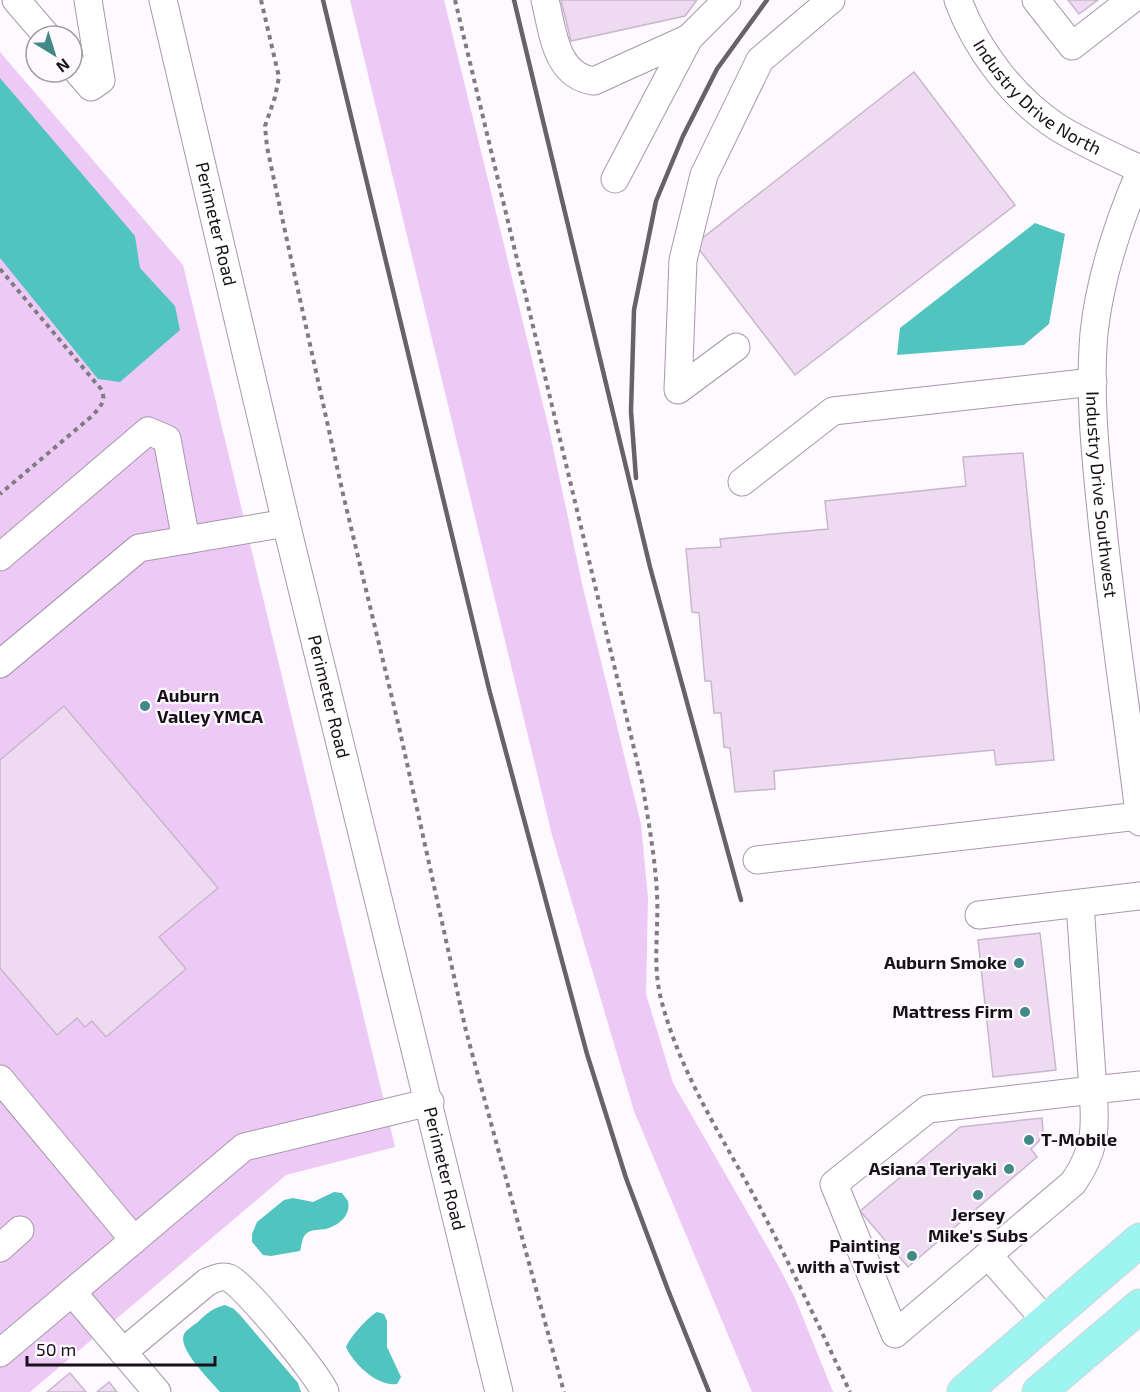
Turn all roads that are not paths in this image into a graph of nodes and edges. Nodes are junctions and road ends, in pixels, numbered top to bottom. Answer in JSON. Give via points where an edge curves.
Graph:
{"nodes":[{"id":1,"x":16,"y":0,"type":"edge"},
{"id":2,"x":88,"y":0,"type":"edge"},
{"id":3,"x":163,"y":0,"type":"edge"},
{"id":4,"x":545,"y":0,"type":"edge"},
{"id":5,"x":727,"y":0,"type":"edge"},
{"id":6,"x":831,"y":0,"type":"edge"},
{"id":7,"x":958,"y":0,"type":"edge"},
{"id":8,"x":1036,"y":0,"type":"edge"},
{"id":9,"x":1131,"y":0,"type":"edge"},
{"id":10,"x":37,"y":24,"type":"edge"},
{"id":11,"x":689,"y":38,"type":"junction"},
{"id":12,"x":84,"y":79,"type":"edge"},
{"id":13,"x":1140,"y":170,"type":"edge"},
{"id":14,"x":615,"y":179,"type":"dead end"},
{"id":15,"x":736,"y":347,"type":"dead end"},
{"id":16,"x":1093,"y":382,"type":"junction"},
{"id":17,"x":742,"y":482,"type":"dead end"},
{"id":18,"x":286,"y":523,"type":"junction"},
{"id":19,"x":186,"y":540,"type":"junction"},
{"id":20,"x":0,"y":557,"type":"edge"},
{"id":21,"x":0,"y":664,"type":"edge"},
{"id":22,"x":1139,"y":816,"type":"edge"},
{"id":23,"x":1140,"y":822,"type":"edge"},
{"id":24,"x":757,"y":860,"type":"dead end"},
{"id":25,"x":1140,"y":896,"type":"edge"},
{"id":26,"x":1080,"y":904,"type":"junction"},
{"id":27,"x":980,"y":915,"type":"dead end"},
{"id":28,"x":0,"y":1079,"type":"edge"},
{"id":29,"x":1140,"y":1085,"type":"edge"},
{"id":30,"x":1093,"y":1090,"type":"junction"},
{"id":31,"x":429,"y":1102,"type":"junction"},
{"id":32,"x":20,"y":1230,"type":"dead end"},
{"id":33,"x":134,"y":1240,"type":"junction"},
{"id":34,"x":1140,"y":1240,"type":"edge"},
{"id":35,"x":0,"y":1248,"type":"edge"},
{"id":36,"x":988,"y":1256,"type":"junction"},
{"id":37,"x":72,"y":1292,"type":"junction"},
{"id":38,"x":1140,"y":1306,"type":"edge"},
{"id":39,"x":1046,"y":1321,"type":"junction"},
{"id":40,"x":4,"y":1342,"type":"edge"},
{"id":41,"x":123,"y":1352,"type":"junction"},
{"id":42,"x":157,"y":1392,"type":"edge"},
{"id":43,"x":325,"y":1392,"type":"edge"},
{"id":44,"x":500,"y":1392,"type":"edge"},
{"id":45,"x":964,"y":1392,"type":"edge"},
{"id":46,"x":1039,"y":1392,"type":"edge"}],
"edges":[{"from":1,"to":10,"type":"street"},
{"from":2,"to":12,"type":"street","via":[[101,80],[91,87]]},
{"from":3,"to":18,"type":"street","name":"Perimeter Road"},
{"from":4,"to":11,"type":"street","via":[[560,56],[581,79],[594,81]]},
{"from":5,"to":11,"type":"street"},
{"from":6,"to":15,"type":"street","via":[[760,60],[704,175],[683,260],[678,390]]},
{"from":7,"to":13,"type":"street","name":"Industry Drive North","via":[[985,52],[1021,98],[1058,127]]},
{"from":8,"to":9,"type":"street","via":[[1072,46]]},
{"from":11,"to":14,"type":"street"},
{"from":13,"to":16,"type":"street","name":"Industry Drive Southwest","via":[[1113,242],[1102,285],[1094,334]]},
{"from":16,"to":17,"type":"street","via":[[833,411]]},
{"from":16,"to":22,"type":"street","name":"Industry Drive Southwest","via":[[1094,444],[1104,541]]},
{"from":18,"to":19,"type":"street"},
{"from":18,"to":31,"type":"street","name":"Perimeter Road"},
{"from":19,"to":20,"type":"street","via":[[167,439],[148,431]]},
{"from":19,"to":21,"type":"street","via":[[139,548]]},
{"from":22,"to":23,"type":"street","name":"Industry Drive Southwest"},
{"from":22,"to":24,"type":"street"},
{"from":25,"to":26,"type":"street"},
{"from":26,"to":27,"type":"street"},
{"from":26,"to":30,"type":"street"},
{"from":28,"to":33,"type":"street"},
{"from":29,"to":30,"type":"street"},
{"from":30,"to":36,"type":"street","via":[[1096,1126],[1082,1170],[1062,1194]]},
{"from":30,"to":36,"type":"street","via":[[928,1109],[834,1184],[895,1334]]},
{"from":31,"to":33,"type":"street","via":[[244,1147]]},
{"from":31,"to":44,"type":"street","name":"Perimeter Road"},
{"from":32,"to":35,"type":"street"},
{"from":33,"to":37,"type":"street"},
{"from":34,"to":39,"type":"main road"},
{"from":36,"to":39,"type":"street"},
{"from":37,"to":40,"type":"street"},
{"from":37,"to":41,"type":"street"},
{"from":38,"to":46,"type":"main road"},
{"from":39,"to":45,"type":"main road"},
{"from":41,"to":42,"type":"street"},
{"from":41,"to":43,"type":"street","via":[[207,1282],[227,1277],[252,1299],[314,1372]]}]}
